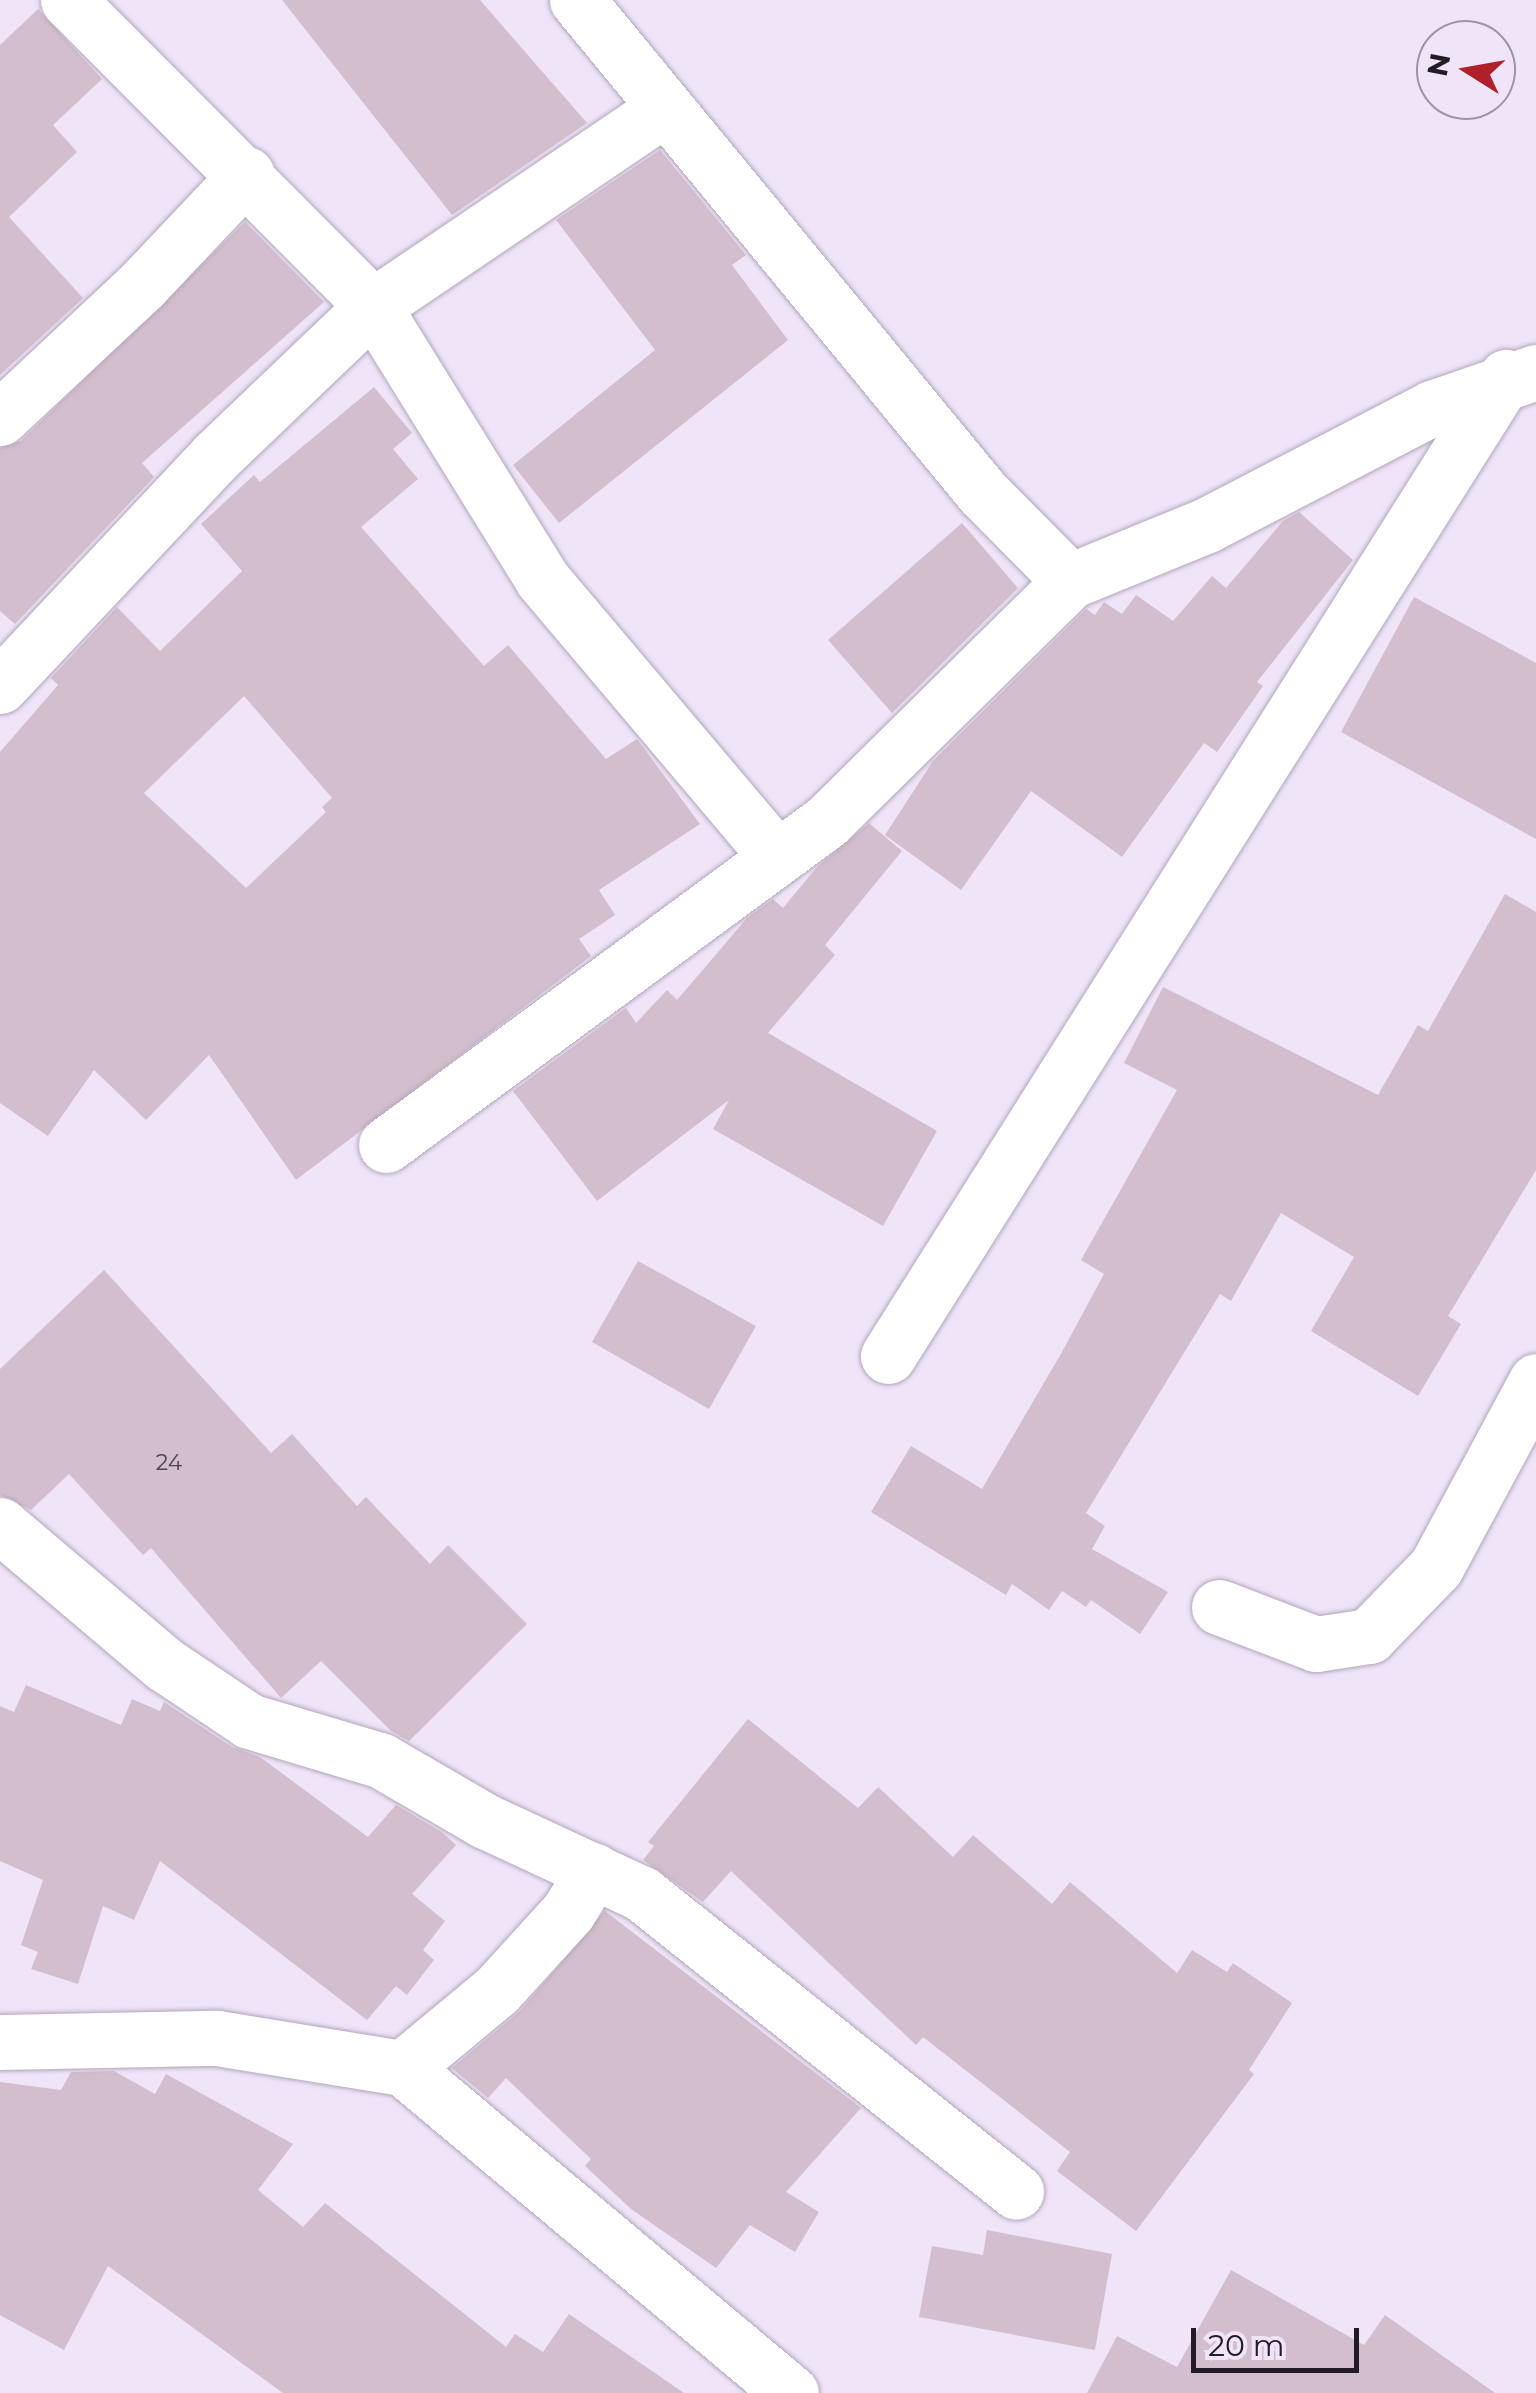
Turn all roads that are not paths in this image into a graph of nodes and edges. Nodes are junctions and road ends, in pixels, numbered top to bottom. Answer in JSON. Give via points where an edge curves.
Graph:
{"nodes":[{"id":1,"x":68,"y":0,"type":"edge"},
{"id":2,"x":577,"y":0,"type":"edge"},
{"id":3,"x":664,"y":109,"type":"junction"},
{"id":4,"x":247,"y":174,"type":"junction"},
{"id":5,"x":372,"y":306,"type":"junction"},
{"id":6,"x":1521,"y":374,"type":"edge"},
{"id":7,"x":0,"y":418,"type":"edge"},
{"id":8,"x":1070,"y":580,"type":"junction"},
{"id":9,"x":0,"y":686,"type":"edge"},
{"id":10,"x":776,"y":856,"type":"junction"},
{"id":11,"x":386,"y":1145,"type":"dead end"},
{"id":12,"x":888,"y":1356,"type":"dead end"},
{"id":13,"x":1536,"y":1381,"type":"edge"},
{"id":14,"x":0,"y":1526,"type":"edge"},
{"id":15,"x":1219,"y":1607,"type":"dead end"},
{"id":16,"x":594,"y":1870,"type":"junction"},
{"id":17,"x":0,"y":2042,"type":"edge"},
{"id":18,"x":402,"y":2068,"type":"junction"},
{"id":19,"x":1016,"y":2192,"type":"dead end"},
{"id":20,"x":791,"y":2393,"type":"edge"}],
"edges":[{"from":1,"to":4,"type":"street"},
{"from":2,"to":3,"type":"street"},
{"from":3,"to":5,"type":"street"},
{"from":3,"to":8,"type":"street","via":[[982,492]]},
{"from":4,"to":5,"type":"street"},
{"from":4,"to":7,"type":"street","via":[[144,284]]},
{"from":5,"to":9,"type":"street","via":[[216,456]]},
{"from":5,"to":10,"type":"street","via":[[542,579]]},
{"from":6,"to":8,"type":"street","via":[[1208,524]]},
{"from":6,"to":12,"type":"street"},
{"from":8,"to":10,"type":"street","via":[[826,820]]},
{"from":10,"to":11,"type":"street"},
{"from":13,"to":15,"type":"street","via":[[1436,1567],[1368,1636],[1316,1644]]},
{"from":14,"to":16,"type":"street","via":[[164,1664],[249,1720],[382,1761],[485,1820]]},
{"from":16,"to":18,"type":"street","via":[[568,1912],[497,1990]]},
{"from":16,"to":19,"type":"street","via":[[642,1894],[728,1956]]},
{"from":17,"to":18,"type":"street","via":[[218,2038]]},
{"from":18,"to":20,"type":"street"}]}
